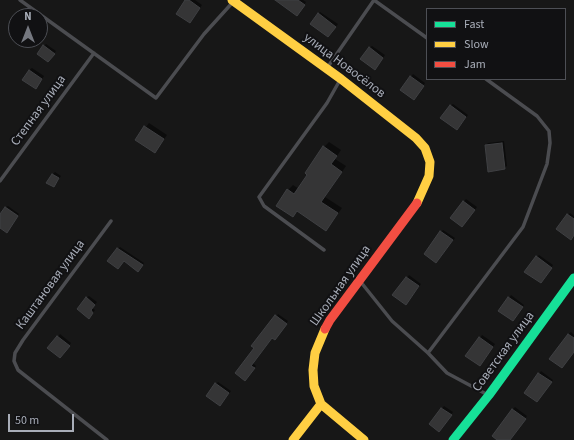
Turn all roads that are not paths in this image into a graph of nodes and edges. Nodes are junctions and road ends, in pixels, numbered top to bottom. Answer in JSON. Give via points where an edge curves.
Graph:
{"nodes":[{"id":1,"x":20,"y":0,"type":"edge"},
{"id":2,"x":374,"y":0,"type":"edge"},
{"id":3,"x":233,"y":1,"type":"edge"},
{"id":4,"x":426,"y":37,"type":"edge"},
{"id":5,"x":94,"y":53,"type":"junction"},
{"id":6,"x":327,"y":69,"type":"junction"},
{"id":7,"x":341,"y":79,"type":"junction"},
{"id":8,"x":487,"y":80,"type":"edge"},
{"id":9,"x":430,"y":162,"type":"joint"},
{"id":10,"x":0,"y":181,"type":"edge"},
{"id":11,"x":111,"y":221,"type":"dead end"},
{"id":12,"x":324,"y":250,"type":"dead end"},
{"id":13,"x":574,"y":278,"type":"edge"},
{"id":14,"x":360,"y":280,"type":"junction"},
{"id":15,"x":428,"y":353,"type":"junction"},
{"id":16,"x":489,"y":395,"type":"junction"},
{"id":17,"x":321,"y":404,"type":"junction"},
{"id":18,"x":107,"y":440,"type":"edge"},
{"id":19,"x":293,"y":440,"type":"edge"},
{"id":20,"x":364,"y":440,"type":"edge"},
{"id":21,"x":453,"y":440,"type":"edge"}],
"edges":[{"from":1,"to":5,"type":"lane"},
{"from":2,"to":4,"type":"lane"},
{"from":2,"to":6,"type":"lane"},
{"from":3,"to":5,"type":"lane","via":[[204,34],[156,98]]},
{"from":3,"to":6,"type":"street","name":"улица Новосёлов"},
{"from":5,"to":10,"type":"lane","name":"Степная улица"},
{"from":6,"to":7,"type":"street","name":"улица Новосёлов"},
{"from":7,"to":9,"type":"street","name":"улица Новосёлов","via":[[416,138],[425,148]]},
{"from":7,"to":12,"type":"lane","via":[[327,103],[259,197],[264,206]]},
{"from":8,"to":15,"type":"lane","via":[[537,116],[549,131],[547,164],[523,227]]},
{"from":9,"to":14,"type":"street","name":"Школьная улица","via":[[429,176],[416,203]]},
{"from":11,"to":18,"type":"lane","name":"Каштановая улица","via":[[23,340],[14,361],[18,370]]},
{"from":13,"to":16,"type":"street","name":"Советская улица"},
{"from":14,"to":15,"type":"lane","via":[[392,321]]},
{"from":14,"to":17,"type":"street","name":"Школьная улица","via":[[330,320],[315,353],[314,386]]},
{"from":15,"to":16,"type":"lane","via":[[447,373]]},
{"from":16,"to":21,"type":"street","name":"Советская улица"},
{"from":17,"to":19,"type":"street"},
{"from":17,"to":20,"type":"street","name":"Школьная улица"}]}
